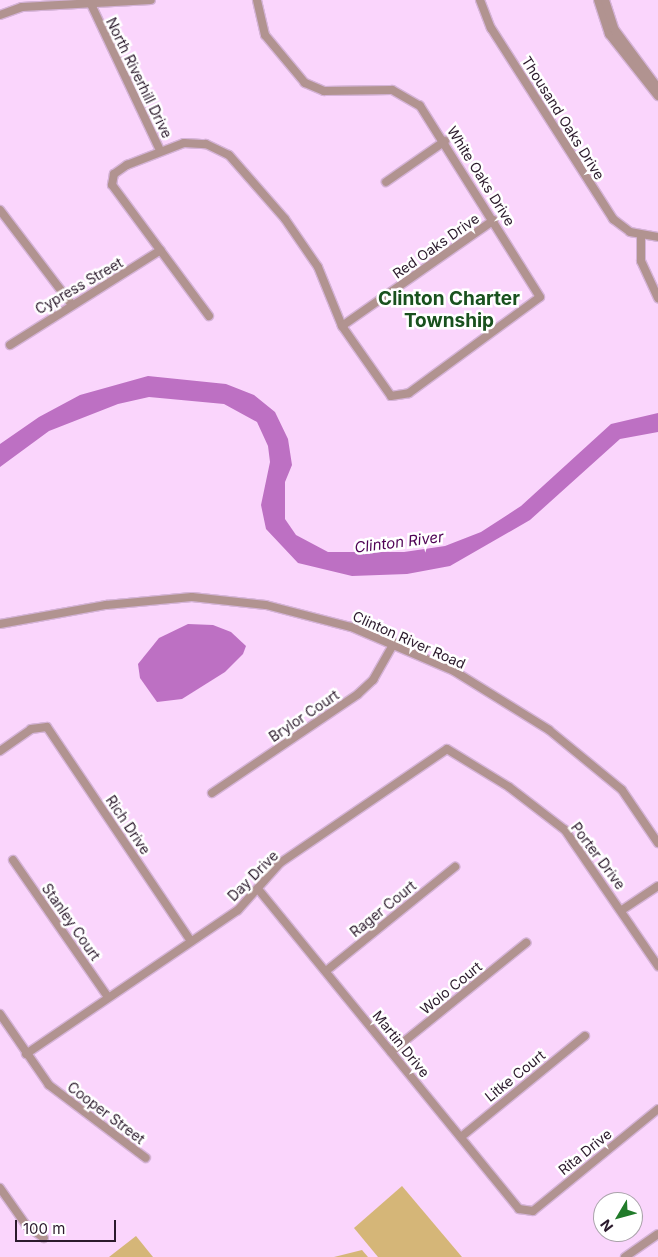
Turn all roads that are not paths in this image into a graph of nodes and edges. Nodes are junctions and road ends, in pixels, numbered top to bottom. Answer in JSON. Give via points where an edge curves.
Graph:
{"nodes":[{"id":1,"x":17,"y":0,"type":"edge"},
{"id":2,"x":151,"y":0,"type":"edge"},
{"id":3,"x":257,"y":0,"type":"edge"},
{"id":4,"x":480,"y":0,"type":"edge"},
{"id":5,"x":598,"y":0,"type":"edge"},
{"id":6,"x":605,"y":0,"type":"edge"},
{"id":7,"x":89,"y":1,"type":"edge"},
{"id":8,"x":22,"y":7,"type":"junction"},
{"id":9,"x":0,"y":15,"type":"edge"},
{"id":10,"x":621,"y":45,"type":"junction"},
{"id":11,"x":639,"y":66,"type":"junction"},
{"id":12,"x":658,"y":88,"type":"edge"},
{"id":13,"x":658,"y":96,"type":"edge"},
{"id":14,"x":445,"y":141,"type":"junction"},
{"id":15,"x":160,"y":150,"type":"junction"},
{"id":16,"x":386,"y":182,"type":"dead end"},
{"id":17,"x":0,"y":210,"type":"edge"},
{"id":18,"x":494,"y":220,"type":"junction"},
{"id":19,"x":641,"y":236,"type":"junction"},
{"id":20,"x":658,"y":237,"type":"edge"},
{"id":21,"x":161,"y":250,"type":"junction"},
{"id":22,"x":658,"y":298,"type":"edge"},
{"id":23,"x":72,"y":305,"type":"junction"},
{"id":24,"x":209,"y":316,"type":"dead end"},
{"id":25,"x":342,"y":326,"type":"junction"},
{"id":26,"x":10,"y":344,"type":"dead end"},
{"id":27,"x":0,"y":624,"type":"edge"},
{"id":28,"x":394,"y":643,"type":"junction"},
{"id":29,"x":448,"y":749,"type":"joint"},
{"id":30,"x":0,"y":751,"type":"edge"},
{"id":31,"x":212,"y":793,"type":"dead end"},
{"id":32,"x":658,"y":843,"type":"edge"},
{"id":33,"x":13,"y":860,"type":"dead end"},
{"id":34,"x":455,"y":867,"type":"dead end"},
{"id":35,"x":658,"y":886,"type":"edge"},
{"id":36,"x":258,"y":889,"type":"junction"},
{"id":37,"x":622,"y":910,"type":"junction"},
{"id":38,"x":191,"y":941,"type":"junction"},
{"id":39,"x":526,"y":943,"type":"dead end"},
{"id":40,"x":658,"y":966,"type":"edge"},
{"id":41,"x":326,"y":971,"type":"junction"},
{"id":42,"x":108,"y":997,"type":"junction"},
{"id":43,"x":0,"y":1014,"type":"edge"},
{"id":44,"x":584,"y":1036,"type":"dead end"},
{"id":45,"x":391,"y":1052,"type":"junction"},
{"id":46,"x":26,"y":1054,"type":"junction"},
{"id":47,"x":658,"y":1109,"type":"edge"},
{"id":48,"x":461,"y":1137,"type":"junction"},
{"id":49,"x":146,"y":1158,"type":"dead end"},
{"id":50,"x":0,"y":1188,"type":"edge"},
{"id":51,"x":527,"y":1213,"type":"joint"},
{"id":52,"x":658,"y":1234,"type":"edge"},
{"id":53,"x":44,"y":1238,"type":"dead end"},
{"id":54,"x":625,"y":1257,"type":"edge"}],
"edges":[{"from":1,"to":8,"type":"street"},
{"from":2,"to":7,"type":"street"},
{"from":3,"to":14,"type":"street","name":"White Oaks Drive","via":[[265,35],[305,83],[324,91],[383,88],[404,94],[420,106]]},
{"from":4,"to":19,"type":"street","name":"Thousand Oaks Drive","via":[[491,28],[606,209],[622,227]]},
{"from":5,"to":10,"type":"street","via":[[602,20]]},
{"from":6,"to":10,"type":"street"},
{"from":7,"to":8,"type":"street"},
{"from":7,"to":15,"type":"street","name":"North Riverhill Drive"},
{"from":8,"to":9,"type":"street"},
{"from":10,"to":11,"type":"street"},
{"from":11,"to":12,"type":"street"},
{"from":11,"to":13,"type":"street"},
{"from":14,"to":16,"type":"street"},
{"from":14,"to":18,"type":"street","name":"White Oaks Drive"},
{"from":15,"to":21,"type":"street","name":"North Riverhill Drive","via":[[117,171],[112,180],[117,194]]},
{"from":15,"to":25,"type":"street","via":[[206,144],[236,161],[302,242]]},
{"from":17,"to":23,"type":"street"},
{"from":18,"to":25,"type":"street","name":"Red Oaks Drive"},
{"from":18,"to":25,"type":"street","name":"White Oaks Drive","via":[[540,291],[540,299],[409,393],[395,398],[385,390]]},
{"from":19,"to":20,"type":"street"},
{"from":19,"to":22,"type":"street","via":[[640,260]]},
{"from":21,"to":23,"type":"street","name":"Cypress Street"},
{"from":21,"to":24,"type":"street","name":"North Riverhill Drive"},
{"from":23,"to":26,"type":"street","name":"Cypress Street"},
{"from":27,"to":28,"type":"street","name":"Clinton River Road","via":[[106,605],[211,597],[322,618]]},
{"from":28,"to":31,"type":"street","name":"Brylor Court","via":[[373,680],[358,694]]},
{"from":28,"to":32,"type":"street","name":"Clinton River Road","via":[[472,682],[574,748],[622,790]]},
{"from":29,"to":36,"type":"street","name":"Day Drive","via":[[280,863]]},
{"from":29,"to":37,"type":"street","name":"Porter Drive","via":[[560,826]]},
{"from":30,"to":38,"type":"street","name":"Rich Drive","via":[[43,725]]},
{"from":33,"to":42,"type":"street","name":"Stanley Court"},
{"from":34,"to":41,"type":"street","name":"Rager Court"},
{"from":35,"to":37,"type":"street"},
{"from":36,"to":38,"type":"street","name":"Day Drive","via":[[238,910]]},
{"from":36,"to":41,"type":"street","name":"Martin Drive"},
{"from":37,"to":40,"type":"street","name":"Porter Drive"},
{"from":38,"to":42,"type":"street","name":"Day Drive"},
{"from":39,"to":45,"type":"street","name":"Wolo Court"},
{"from":41,"to":45,"type":"street","name":"Martin Drive"},
{"from":42,"to":46,"type":"street","name":"Day Drive"},
{"from":43,"to":46,"type":"street","name":"Cooper Street"},
{"from":44,"to":48,"type":"street","name":"Litke Court"},
{"from":45,"to":48,"type":"street","name":"Martin Drive"},
{"from":46,"to":49,"type":"street","name":"Cooper Street","via":[[63,1098]]},
{"from":47,"to":51,"type":"street","name":"Rita Drive"},
{"from":48,"to":51,"type":"street","name":"Martin Drive"},
{"from":50,"to":53,"type":"street","via":[[26,1225]]},
{"from":52,"to":54,"type":"street"}]}
